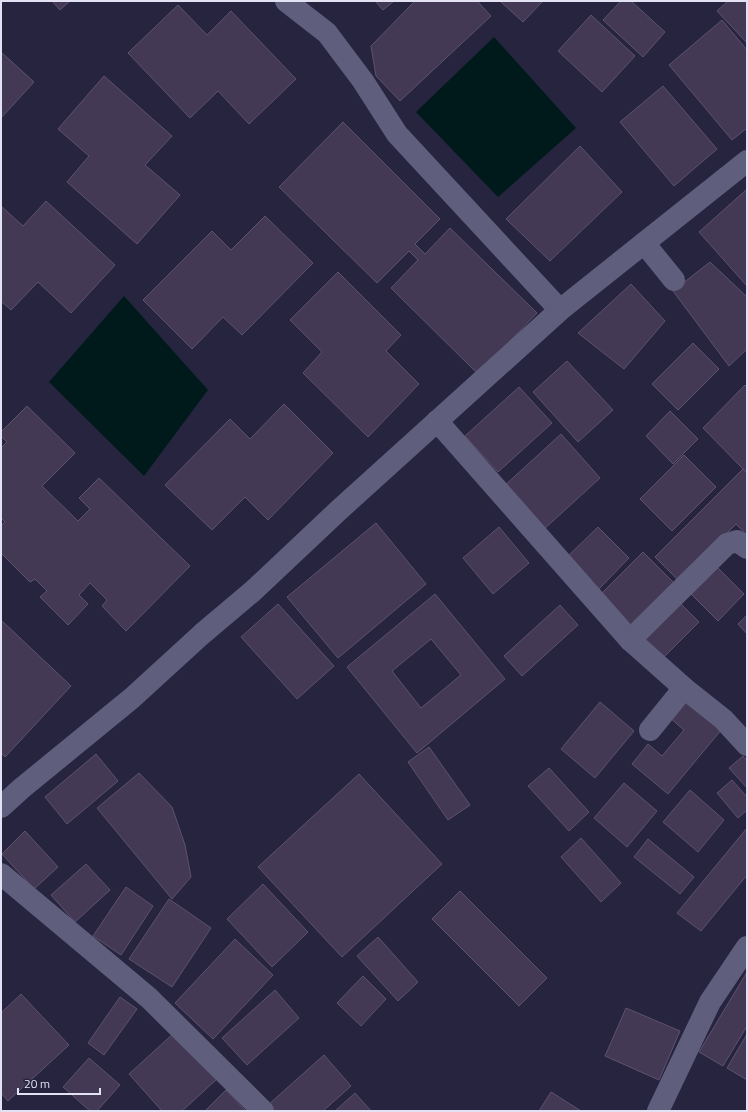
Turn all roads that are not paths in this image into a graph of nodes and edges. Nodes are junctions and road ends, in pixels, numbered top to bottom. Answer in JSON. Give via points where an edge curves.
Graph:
{"nodes":[{"id":1,"x":286,"y":1,"type":"edge"},
{"id":2,"x":747,"y":161,"type":"edge"},
{"id":3,"x":644,"y":243,"type":"junction"},
{"id":4,"x":674,"y":280,"type":"dead end"},
{"id":5,"x":560,"y":310,"type":"junction"},
{"id":6,"x":437,"y":421,"type":"junction"},
{"id":7,"x":747,"y":548,"type":"edge"},
{"id":8,"x":630,"y":640,"type":"junction"},
{"id":9,"x":684,"y":688,"type":"junction"},
{"id":10,"x":650,"y":730,"type":"dead end"},
{"id":11,"x":747,"y":745,"type":"edge"},
{"id":12,"x":1,"y":807,"type":"edge"},
{"id":13,"x":1,"y":874,"type":"edge"},
{"id":14,"x":747,"y":947,"type":"edge"},
{"id":15,"x":263,"y":1111,"type":"edge"},
{"id":16,"x":658,"y":1111,"type":"edge"}],
"edges":[{"from":1,"to":5,"type":"street","via":[[328,33],[398,134]]},
{"from":2,"to":3,"type":"street"},
{"from":3,"to":4,"type":"street"},
{"from":3,"to":5,"type":"street"},
{"from":5,"to":6,"type":"street"},
{"from":6,"to":8,"type":"street"},
{"from":6,"to":12,"type":"street","via":[[253,591],[132,698]]},
{"from":7,"to":8,"type":"street","via":[[737,541],[727,544]]},
{"from":8,"to":9,"type":"street"},
{"from":9,"to":10,"type":"street"},
{"from":9,"to":11,"type":"street","via":[[723,719]]},
{"from":13,"to":15,"type":"street","via":[[149,998]]},
{"from":14,"to":16,"type":"street","via":[[710,1002]]}]}
